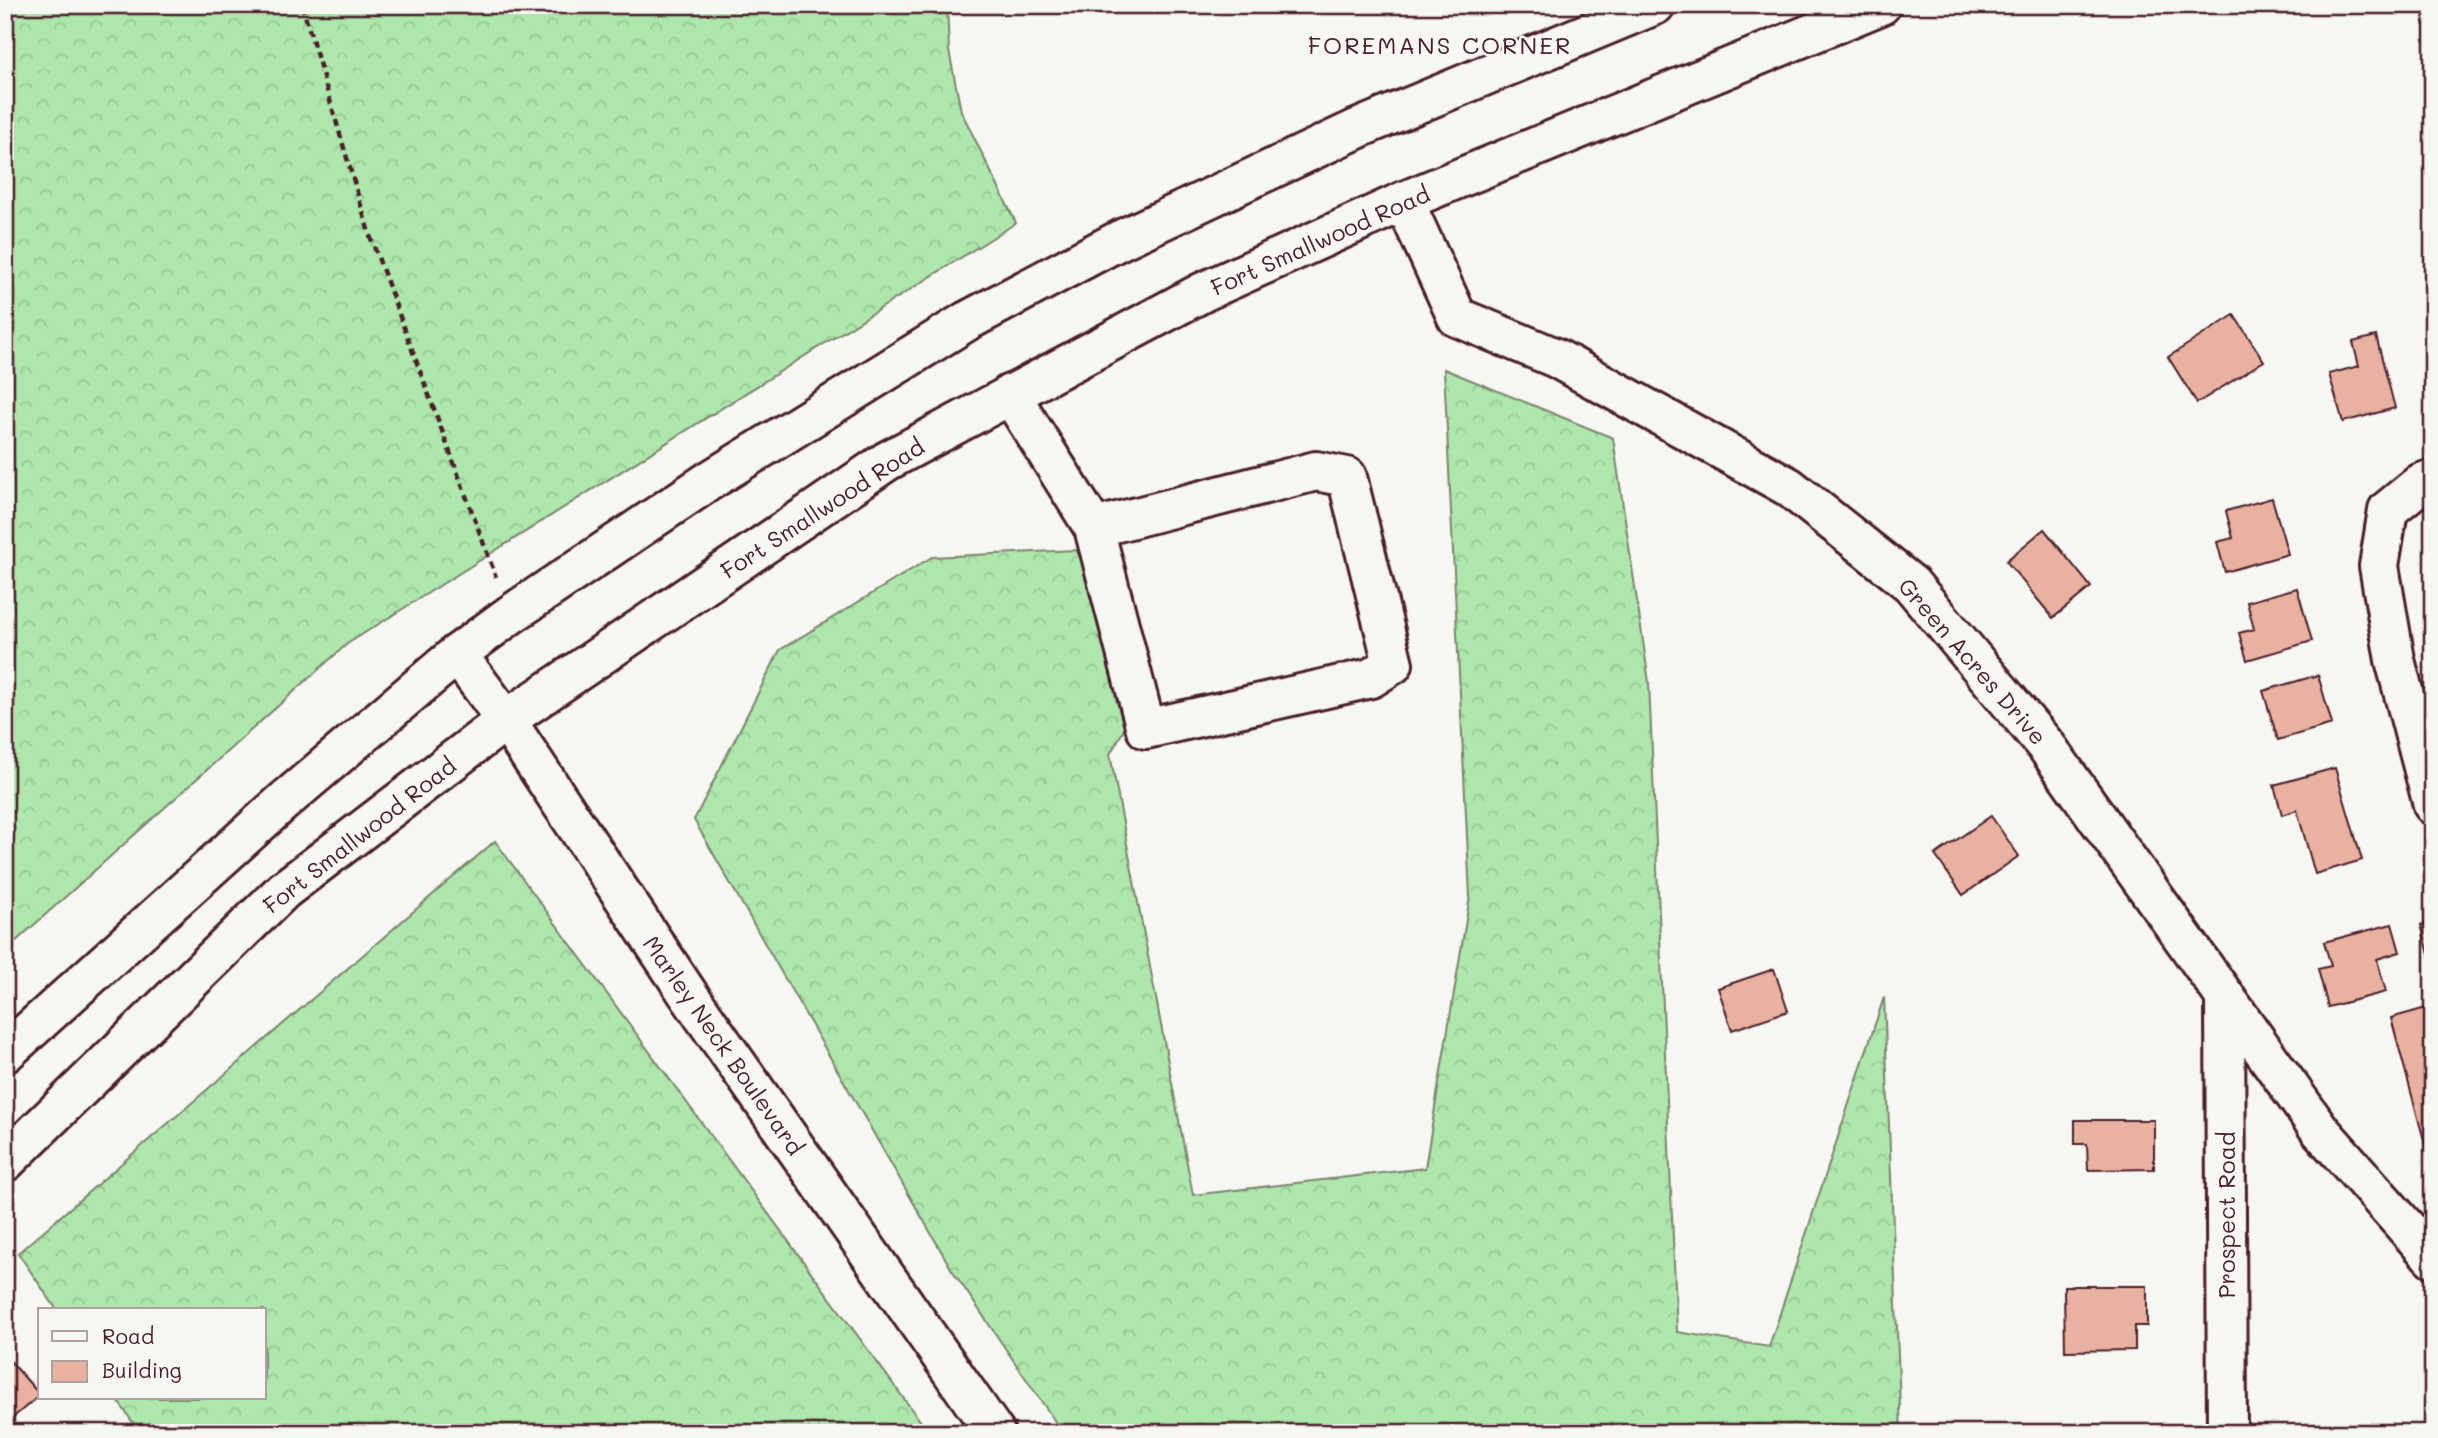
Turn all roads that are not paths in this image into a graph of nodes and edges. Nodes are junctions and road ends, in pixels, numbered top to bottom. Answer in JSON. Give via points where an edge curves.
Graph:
{"nodes":[{"id":1,"x":1655,"y":5,"type":"edge"},
{"id":2,"x":1881,"y":5,"type":"edge"},
{"id":3,"x":1404,"y":201,"type":"junction"},
{"id":4,"x":1010,"y":394,"type":"junction"},
{"id":5,"x":2433,"y":479,"type":"edge"},
{"id":6,"x":1094,"y":528,"type":"junction"},
{"id":7,"x":457,"y":654,"type":"junction"},
{"id":8,"x":506,"y":720,"type":"junction"},
{"id":9,"x":2433,"y":806,"type":"edge"},
{"id":10,"x":2225,"y":997,"type":"junction"},
{"id":11,"x":5,"y":1053,"type":"edge"},
{"id":12,"x":5,"y":1163,"type":"edge"},
{"id":13,"x":2433,"y":1258,"type":"edge"},
{"id":14,"x":995,"y":1433,"type":"edge"},
{"id":15,"x":2227,"y":1433,"type":"edge"}],
"edges":[{"from":1,"to":7,"type":"main road","via":[[1359,128],[1118,241],[978,315],[709,481]]},
{"from":2,"to":3,"type":"main road","name":"Fort Smallwood Road"},
{"from":3,"to":4,"type":"main road","name":"Fort Smallwood Road","via":[[1176,305]]},
{"from":3,"to":10,"type":"main road","name":"Green Acres Drive","via":[[1457,317],[1556,358],[1789,487],[1911,584],[2047,747]]},
{"from":4,"to":6,"type":"main road"},
{"from":4,"to":8,"type":"main road","name":"Fort Smallwood Road","via":[[887,461]]},
{"from":5,"to":9,"type":"main road","via":[[2421,483],[2388,510],[2379,566],[2395,660]]},
{"from":6,"to":6,"type":"main road","via":[[1146,729],[1371,678],[1393,664],[1347,477],[1315,471]]},
{"from":7,"to":8,"type":"main road","name":"Marley Neck Boulevard"},
{"from":7,"to":11,"type":"main road","via":[[283,802]]},
{"from":8,"to":12,"type":"main road","name":"Fort Smallwood Road","via":[[284,890]]},
{"from":8,"to":14,"type":"main road","name":"Marley Neck Boulevard","via":[[688,994]]},
{"from":10,"to":13,"type":"main road","name":"Green Acres Drive","via":[[2320,1129]]},
{"from":10,"to":15,"type":"main road","name":"Prospect Road"}]}
